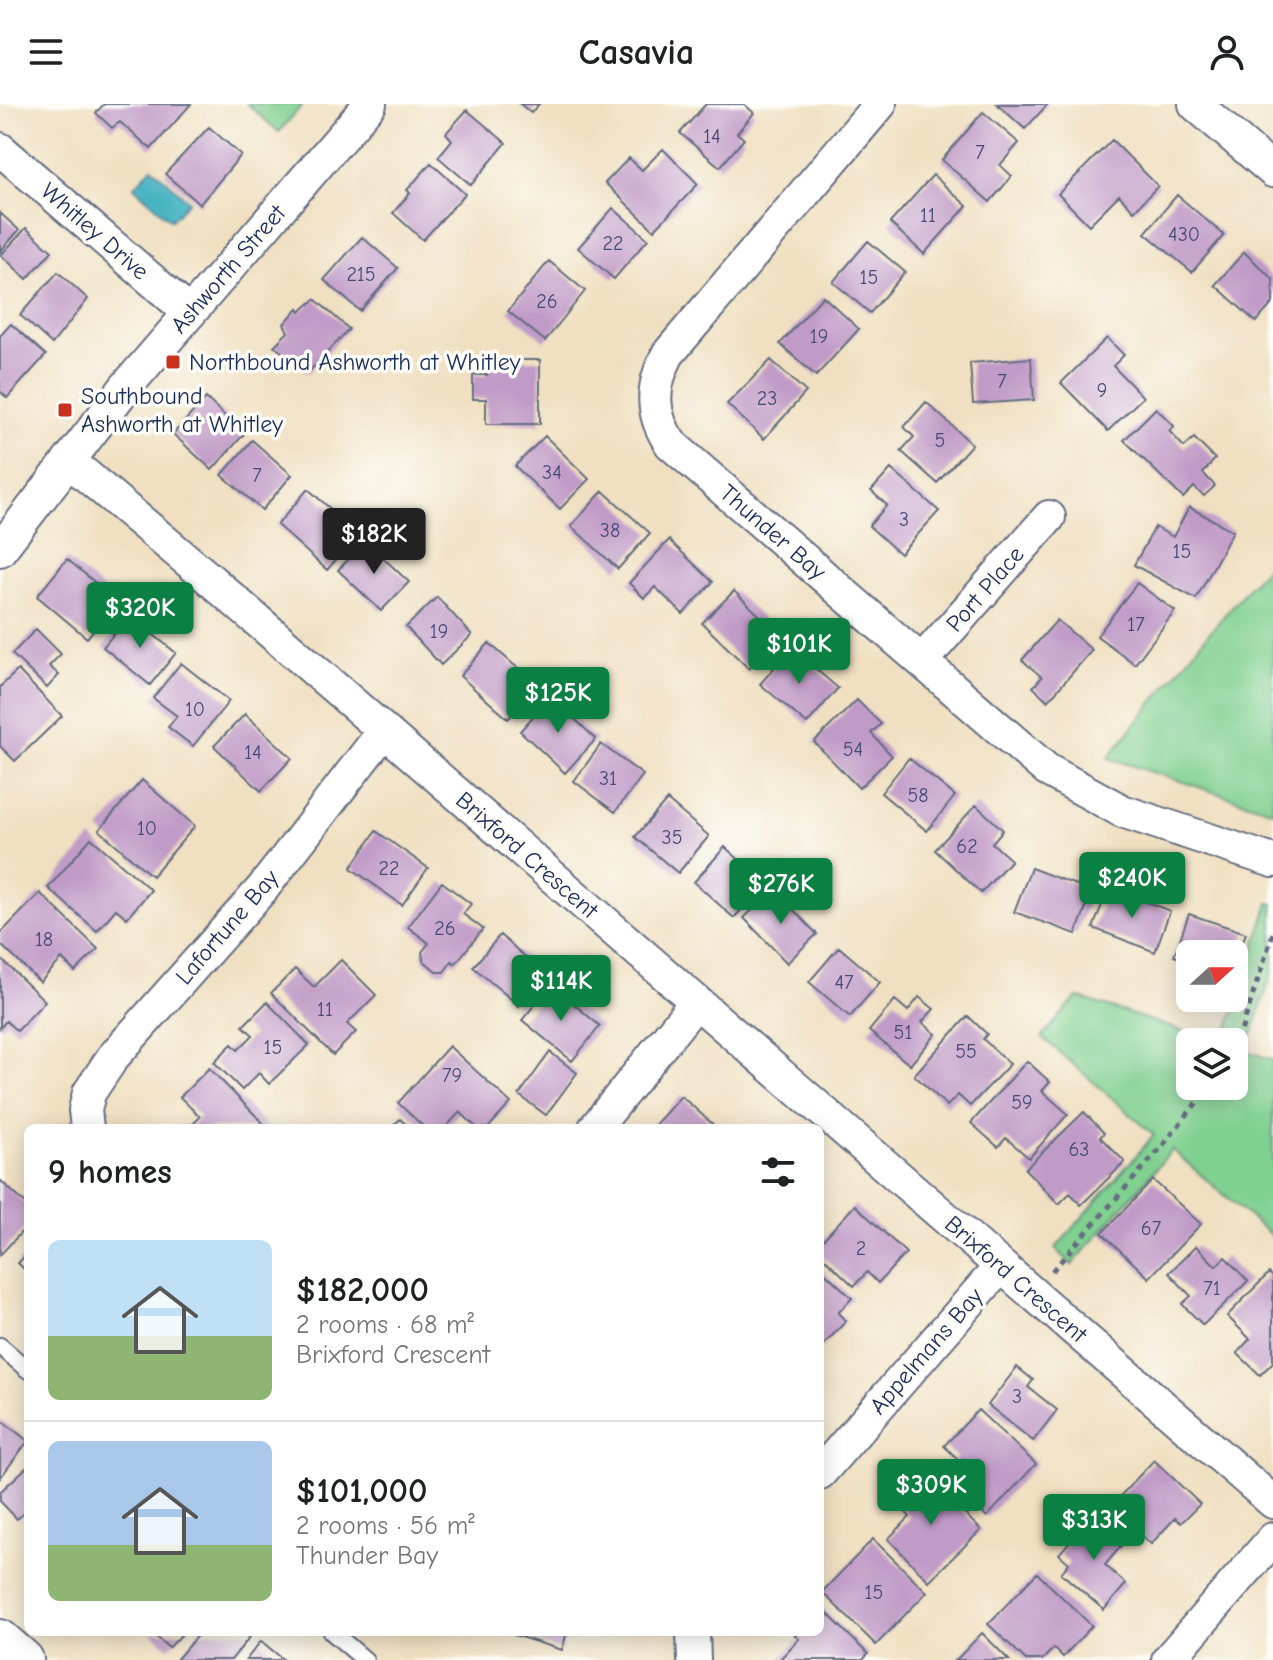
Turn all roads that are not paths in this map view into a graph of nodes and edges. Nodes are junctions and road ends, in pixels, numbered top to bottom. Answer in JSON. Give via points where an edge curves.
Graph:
{"nodes":[{"id":1,"x":370,"y":104,"type":"edge"},
{"id":2,"x":880,"y":104,"type":"edge"},
{"id":3,"x":1195,"y":104,"type":"edge"},
{"id":4,"x":0,"y":149,"type":"edge"},
{"id":5,"x":1273,"y":171,"type":"edge"},
{"id":6,"x":190,"y":313,"type":"junction"},
{"id":7,"x":69,"y":461,"type":"junction"},
{"id":8,"x":1049,"y":517,"type":"dead end"},
{"id":9,"x":0,"y":550,"type":"edge"},
{"id":10,"x":922,"y":661,"type":"junction"},
{"id":11,"x":384,"y":731,"type":"junction"},
{"id":12,"x":1273,"y":861,"type":"edge"},
{"id":13,"x":696,"y":1002,"type":"junction"},
{"id":14,"x":87,"y":1124,"type":"edge"},
{"id":15,"x":598,"y":1124,"type":"edge"},
{"id":16,"x":1001,"y":1266,"type":"junction"},
{"id":17,"x":0,"y":1346,"type":"edge"},
{"id":18,"x":24,"y":1367,"type":"edge"},
{"id":19,"x":824,"y":1468,"type":"edge"},
{"id":20,"x":1273,"y":1502,"type":"edge"},
{"id":21,"x":1273,"y":1539,"type":"edge"},
{"id":22,"x":337,"y":1636,"type":"edge"},
{"id":23,"x":693,"y":1636,"type":"edge"},
{"id":24,"x":0,"y":1640,"type":"edge"},
{"id":25,"x":23,"y":1660,"type":"edge"},
{"id":26,"x":365,"y":1660,"type":"edge"},
{"id":27,"x":694,"y":1660,"type":"edge"},
{"id":28,"x":1168,"y":1660,"type":"edge"}],
"edges":[{"from":1,"to":6,"type":"street","name":"Ashworth Street"},
{"from":2,"to":10,"type":"street","name":"Thunder Bay","via":[[668,354],[653,401],[671,444]]},
{"from":3,"to":5,"type":"street"},
{"from":4,"to":6,"type":"street","name":"Whitley Drive"},
{"from":6,"to":7,"type":"street","name":"Ashworth Street"},
{"from":7,"to":9,"type":"street","name":"Ashworth Street"},
{"from":7,"to":11,"type":"street","name":"Brixford Crescent"},
{"from":8,"to":10,"type":"street","name":"Port Place"},
{"from":10,"to":12,"type":"street","name":"Thunder Bay","via":[[1072,786],[1122,811]]},
{"from":11,"to":13,"type":"street","name":"Brixford Crescent"},
{"from":11,"to":14,"type":"street","name":"Lafortune Bay","via":[[263,888],[113,1057],[89,1093]]},
{"from":13,"to":15,"type":"street"},
{"from":13,"to":16,"type":"street","name":"Brixford Crescent"},
{"from":16,"to":19,"type":"street","name":"Appelmans Bay"},
{"from":16,"to":20,"type":"street","name":"Brixford Crescent"},
{"from":17,"to":18,"type":"lane"},
{"from":21,"to":28,"type":"street"},
{"from":22,"to":26,"type":"lane"},
{"from":23,"to":27,"type":"street"},
{"from":24,"to":25,"type":"street"}]}
